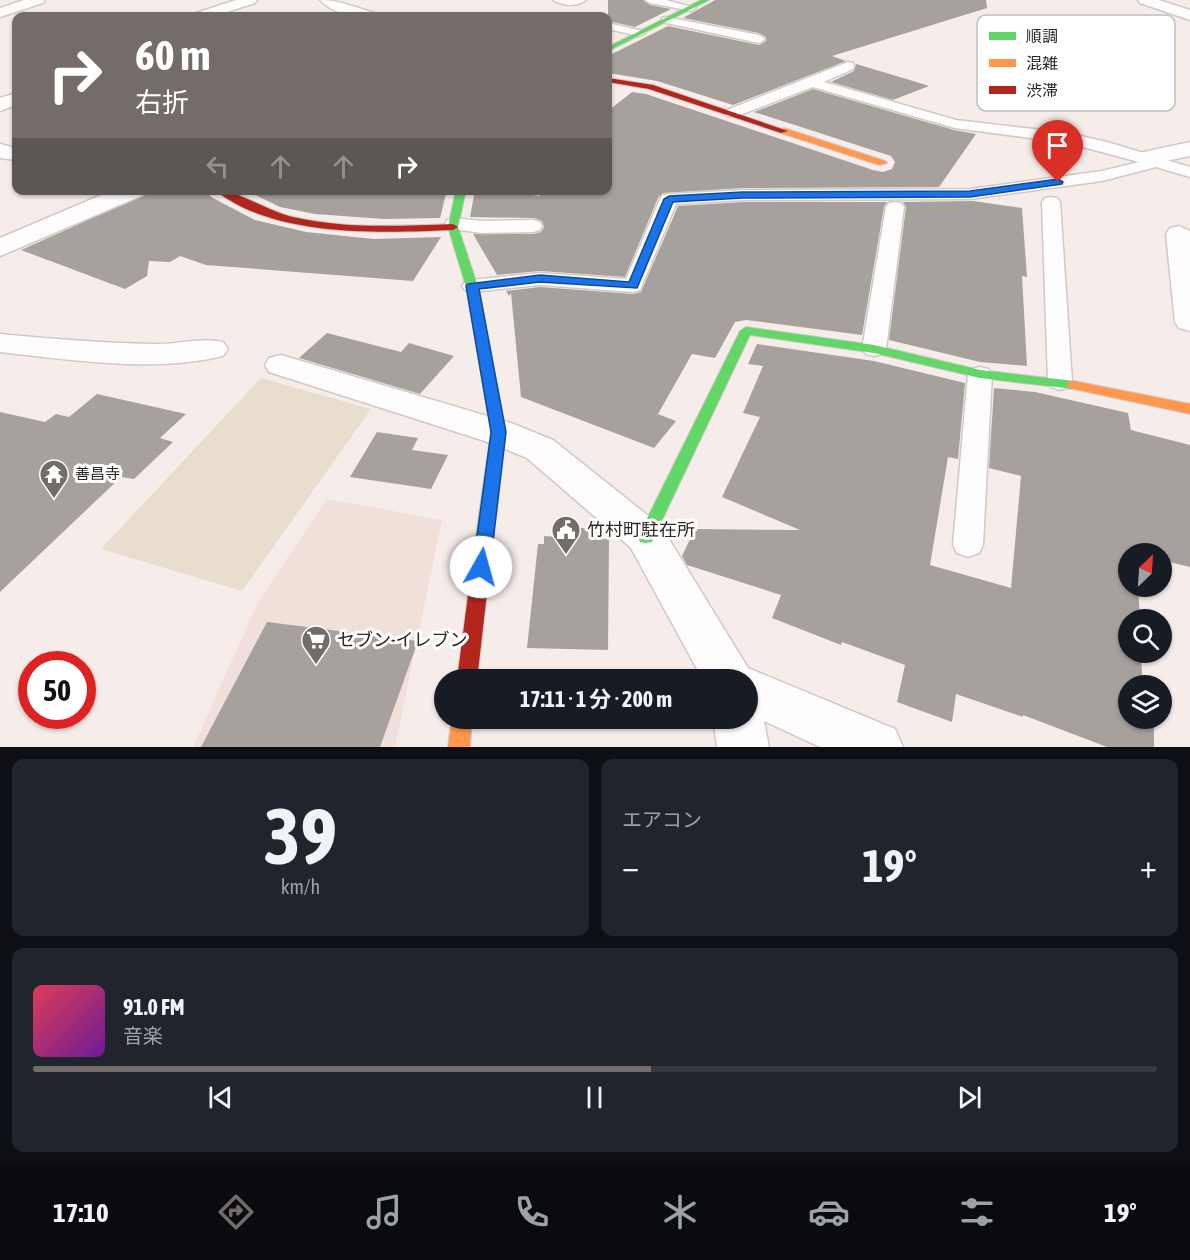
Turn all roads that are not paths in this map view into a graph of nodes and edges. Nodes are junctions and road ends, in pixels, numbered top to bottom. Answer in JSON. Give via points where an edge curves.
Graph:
{"nodes":[{"id":1,"x":38,"y":0,"type":"edge"},
{"id":2,"x":250,"y":0,"type":"edge"},
{"id":3,"x":327,"y":0,"type":"edge"},
{"id":4,"x":558,"y":0,"type":"edge"},
{"id":5,"x":581,"y":0,"type":"edge"},
{"id":6,"x":650,"y":0,"type":"edge"},
{"id":7,"x":706,"y":0,"type":"edge"},
{"id":8,"x":1145,"y":0,"type":"edge"},
{"id":9,"x":691,"y":8,"type":"junction"},
{"id":10,"x":213,"y":12,"type":"edge"},
{"id":11,"x":353,"y":12,"type":"edge"},
{"id":12,"x":0,"y":13,"type":"edge"},
{"id":13,"x":1190,"y":15,"type":"edge"},
{"id":14,"x":666,"y":20,"type":"junction"},
{"id":15,"x":612,"y":27,"type":"edge"},
{"id":16,"x":639,"y":33,"type":"junction"},
{"id":17,"x":759,"y":39,"type":"dead end"},
{"id":18,"x":612,"y":47,"type":"edge"},
{"id":19,"x":848,"y":66,"type":"dead end"},
{"id":20,"x":612,"y":81,"type":"edge"},
{"id":21,"x":812,"y":83,"type":"junction"},
{"id":22,"x":732,"y":113,"type":"junction"},
{"id":23,"x":1190,"y":149,"type":"edge"},
{"id":24,"x":1151,"y":160,"type":"junction"},
{"id":25,"x":882,"y":163,"type":"dead end"},
{"id":26,"x":1190,"y":172,"type":"edge"},
{"id":27,"x":123,"y":195,"type":"edge"},
{"id":28,"x":230,"y":195,"type":"edge"},
{"id":29,"x":460,"y":195,"type":"edge"},
{"id":30,"x":1051,"y":202,"type":"dead end"},
{"id":31,"x":895,"y":207,"type":"dead end"},
{"id":32,"x":454,"y":226,"type":"junction"},
{"id":33,"x":532,"y":226,"type":"dead end"},
{"id":34,"x":1179,"y":234,"type":"dead end"},
{"id":35,"x":0,"y":248,"type":"edge"},
{"id":36,"x":472,"y":286,"type":"junction"},
{"id":37,"x":1190,"y":322,"type":"edge"},
{"id":38,"x":0,"y":343,"type":"edge"},
{"id":39,"x":212,"y":349,"type":"dead end"},
{"id":40,"x":874,"y":350,"type":"junction"},
{"id":41,"x":281,"y":365,"type":"dead end"},
{"id":42,"x":980,"y":374,"type":"junction"},
{"id":43,"x":1060,"y":382,"type":"junction"},
{"id":44,"x":1190,"y":409,"type":"edge"},
{"id":45,"x":498,"y":432,"type":"junction"},
{"id":46,"x":645,"y":537,"type":"junction"},
{"id":47,"x":968,"y":545,"type":"dead end"},
{"id":48,"x":468,"y":669,"type":"edge"},
{"id":49,"x":723,"y":669,"type":"edge"},
{"id":50,"x":758,"y":695,"type":"edge"},
{"id":51,"x":461,"y":729,"type":"edge"},
{"id":52,"x":740,"y":729,"type":"edge"},
{"id":53,"x":459,"y":747,"type":"edge"},
{"id":54,"x":743,"y":747,"type":"edge"},
{"id":55,"x":877,"y":747,"type":"edge"}],
"edges":[{"from":1,"to":12,"type":"street"},
{"from":2,"to":10,"type":"street"},
{"from":3,"to":11,"type":"street"},
{"from":4,"to":5,"type":"lane"},
{"from":6,"to":9,"type":"lane"},
{"from":7,"to":9,"type":"street"},
{"from":8,"to":13,"type":"street"},
{"from":9,"to":14,"type":"street"},
{"from":14,"to":16,"type":"street"},
{"from":14,"to":17,"type":"lane"},
{"from":15,"to":16,"type":"lane"},
{"from":16,"to":18,"type":"street"},
{"from":19,"to":21,"type":"lane"},
{"from":20,"to":22,"type":"street","via":[[650,87]]},
{"from":21,"to":22,"type":"lane"},
{"from":21,"to":24,"type":"lane","via":[[955,124],[1068,138]]},
{"from":22,"to":25,"type":"street"},
{"from":23,"to":24,"type":"street"},
{"from":24,"to":26,"type":"lane"},
{"from":24,"to":36,"type":"lane","via":[[1102,176],[970,194],[669,199],[633,286],[540,279]]},
{"from":27,"to":35,"type":"street"},
{"from":28,"to":32,"type":"street","via":[[268,213],[350,228],[406,230]]},
{"from":29,"to":32,"type":"street"},
{"from":30,"to":43,"type":"lane"},
{"from":31,"to":40,"type":"lane"},
{"from":32,"to":33,"type":"lane"},
{"from":32,"to":36,"type":"street"},
{"from":34,"to":37,"type":"street"},
{"from":36,"to":45,"type":"street"},
{"from":38,"to":39,"type":"street","via":[[146,353]]},
{"from":40,"to":42,"type":"street"},
{"from":40,"to":46,"type":"street","via":[[746,331]]},
{"from":41,"to":45,"type":"street"},
{"from":42,"to":43,"type":"street"},
{"from":42,"to":47,"type":"lane"},
{"from":43,"to":44,"type":"street"},
{"from":45,"to":46,"type":"street","via":[[540,449]]},
{"from":45,"to":48,"type":"street"},
{"from":46,"to":49,"type":"street"},
{"from":50,"to":55,"type":"street"},
{"from":51,"to":53,"type":"street"},
{"from":52,"to":54,"type":"street"}]}
